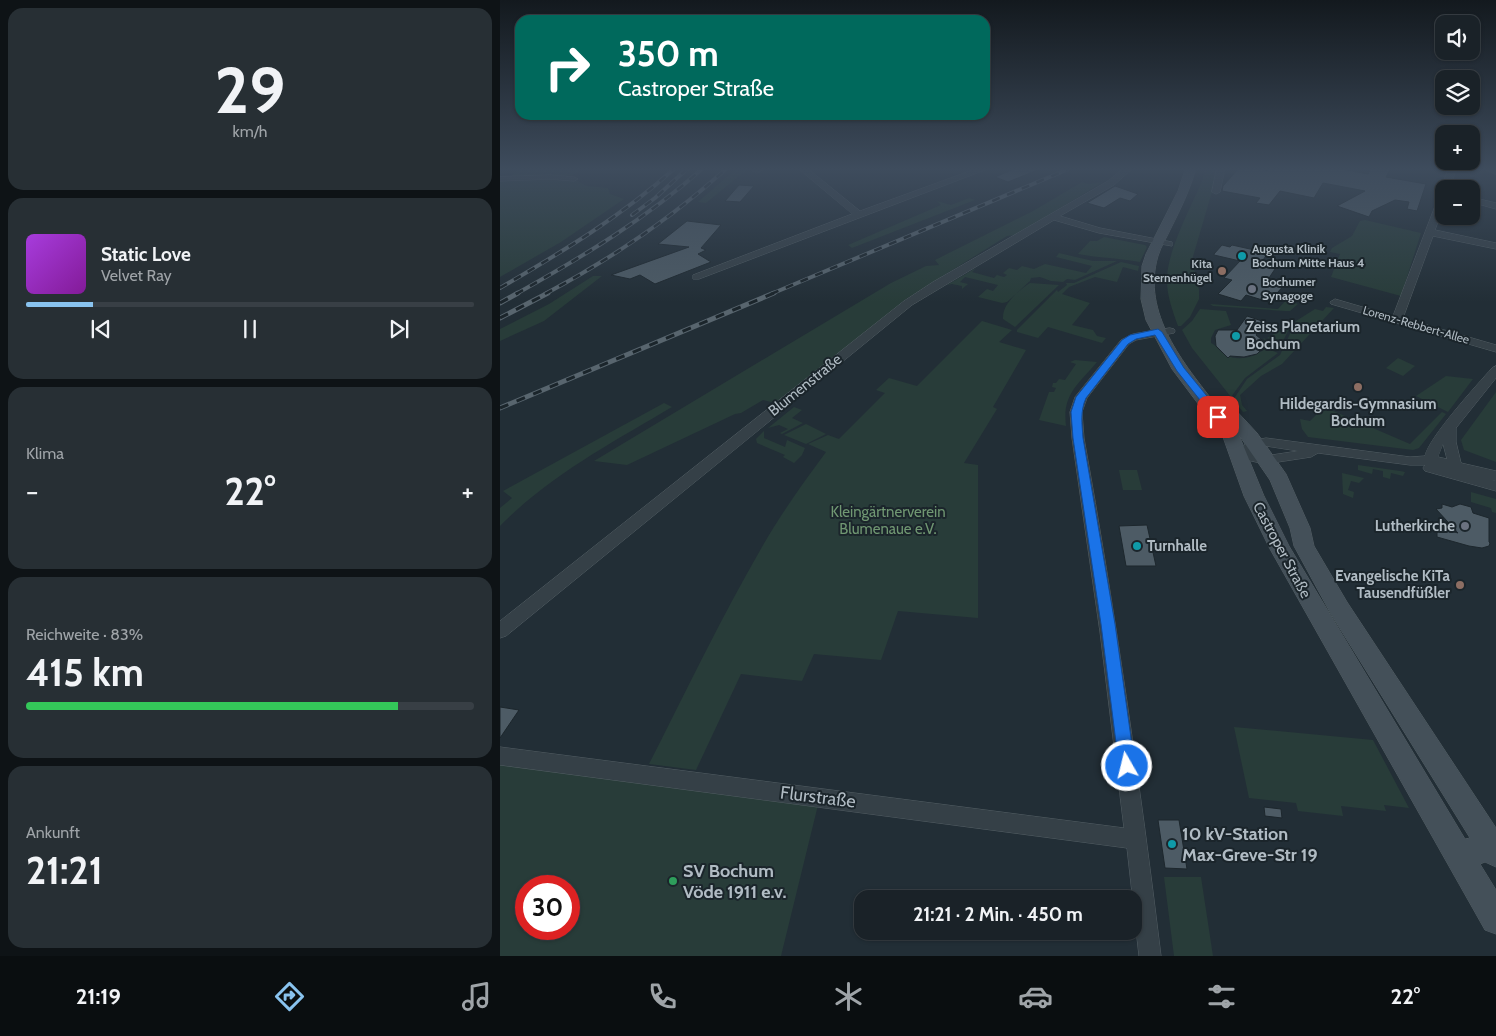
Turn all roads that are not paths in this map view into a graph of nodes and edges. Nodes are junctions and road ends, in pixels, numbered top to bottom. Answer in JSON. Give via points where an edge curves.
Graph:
{"nodes":[{"id":1,"x":862,"y":213,"type":"edge"},
{"id":2,"x":1060,"y":213,"type":"edge"},
{"id":3,"x":1176,"y":213,"type":"edge"},
{"id":4,"x":1181,"y":213,"type":"edge"},
{"id":5,"x":858,"y":214,"type":"joint"},
{"id":6,"x":1054,"y":216,"type":"junction"},
{"id":7,"x":1435,"y":218,"type":"edge"},
{"id":8,"x":1430,"y":232,"type":"junction"},
{"id":9,"x":1164,"y":243,"type":"junction"},
{"id":10,"x":1496,"y":246,"type":"edge"},
{"id":11,"x":696,"y":277,"type":"dead end"},
{"id":12,"x":1335,"y":302,"type":"dead end"},
{"id":13,"x":1397,"y":320,"type":"junction"},
{"id":14,"x":1164,"y":332,"type":"junction"},
{"id":15,"x":1496,"y":349,"type":"edge"},
{"id":16,"x":1496,"y":370,"type":"edge"},
{"id":17,"x":1450,"y":429,"type":"junction"},
{"id":18,"x":1326,"y":450,"type":"junction"},
{"id":19,"x":1253,"y":452,"type":"junction"},
{"id":20,"x":1441,"y":467,"type":"junction"},
{"id":21,"x":1496,"y":476,"type":"edge"},
{"id":22,"x":1496,"y":486,"type":"edge"},
{"id":23,"x":500,"y":631,"type":"edge"},
{"id":24,"x":500,"y":756,"type":"edge"},
{"id":25,"x":1137,"y":837,"type":"junction"},
{"id":26,"x":1494,"y":849,"type":"edge"},
{"id":27,"x":1459,"y":855,"type":"junction"},
{"id":28,"x":1496,"y":919,"type":"edge"},
{"id":29,"x":1150,"y":956,"type":"edge"}],
"edges":[{"from":1,"to":5,"type":"street"},
{"from":2,"to":6,"type":"street","name":"Blumenstraße"},
{"from":3,"to":9,"type":"main road","name":"Castroper Straße"},
{"from":4,"to":9,"type":"main road","name":"Castroper Straße"},
{"from":5,"to":11,"type":"street"},
{"from":6,"to":9,"type":"street","via":[[1099,230]]},
{"from":6,"to":23,"type":"street","name":"Blumenstraße","via":[[908,303]]},
{"from":7,"to":8,"type":"street"},
{"from":8,"to":10,"type":"street"},
{"from":8,"to":13,"type":"street"},
{"from":9,"to":14,"type":"main road","name":"Castroper Straße","via":[[1158,286]]},
{"from":12,"to":13,"type":"street","name":"Lorenz-Rebbert-Allee"},
{"from":13,"to":15,"type":"street","name":"Lorenz-Rebbert-Allee"},
{"from":14,"to":19,"type":"main road","name":"Castroper Straße"},
{"from":14,"to":25,"type":"street","via":[[1133,337],[1125,342],[1081,397],[1076,412]]},
{"from":16,"to":17,"type":"street"},
{"from":17,"to":20,"type":"street","via":[[1450,447]]},
{"from":17,"to":20,"type":"street","via":[[1433,449]]},
{"from":18,"to":19,"type":"street"},
{"from":18,"to":19,"type":"street","via":[[1266,442]]},
{"from":18,"to":20,"type":"street"},
{"from":19,"to":26,"type":"main road","name":"Castroper Straße","via":[[1279,479],[1300,528],[1304,546],[1335,600]]},
{"from":19,"to":27,"type":"main road","name":"Castroper Straße","via":[[1254,496],[1285,556]]},
{"from":20,"to":21,"type":"street"},
{"from":20,"to":22,"type":"street"},
{"from":24,"to":25,"type":"street","name":"Flurstraße","via":[[1124,838]]},
{"from":25,"to":29,"type":"street"},
{"from":26,"to":27,"type":"main road"},
{"from":27,"to":28,"type":"main road","name":"Castroper Straße"}]}
